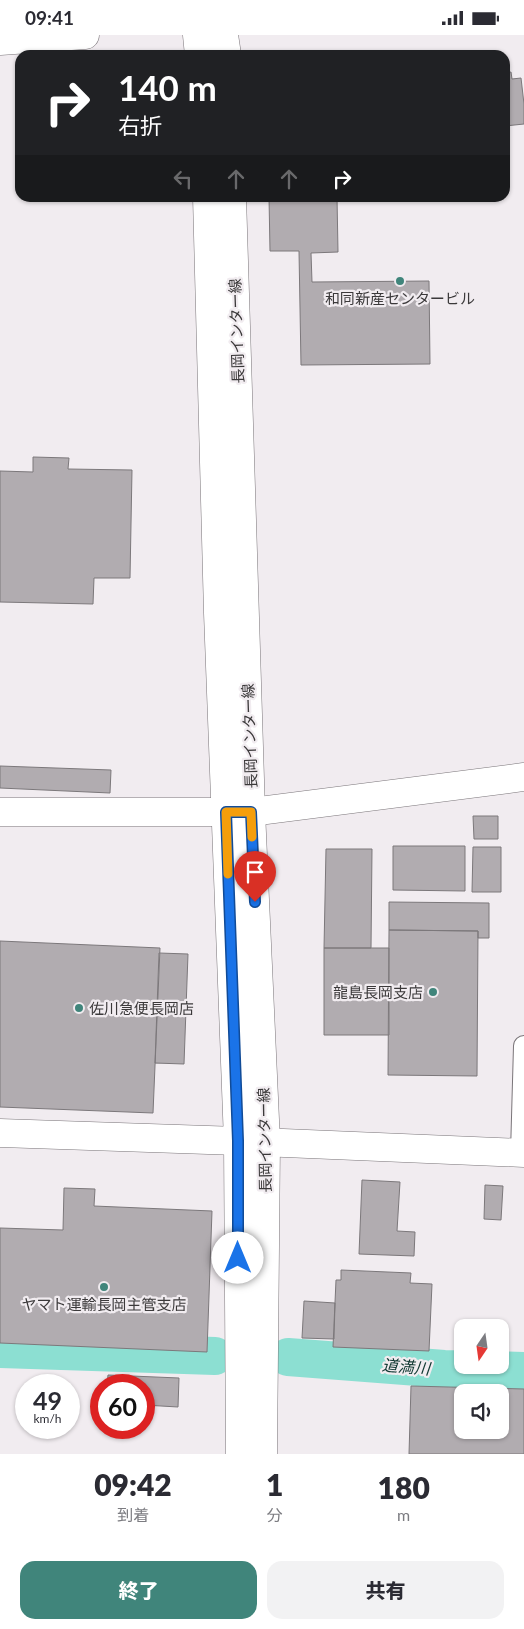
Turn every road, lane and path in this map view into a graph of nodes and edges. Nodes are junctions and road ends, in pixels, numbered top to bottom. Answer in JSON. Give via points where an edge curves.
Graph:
{"nodes":[{"id":1,"x":85,"y":35,"type":"edge"},
{"id":2,"x":197,"y":35,"type":"edge"},
{"id":3,"x":224,"y":35,"type":"edge"},
{"id":4,"x":0,"y":41,"type":"edge"},
{"id":5,"x":198,"y":50,"type":"edge"},
{"id":6,"x":226,"y":50,"type":"edge"},
{"id":7,"x":206,"y":202,"type":"edge"},
{"id":8,"x":232,"y":202,"type":"edge"},
{"id":9,"x":524,"y":777,"type":"edge"},
{"id":10,"x":0,"y":812,"type":"edge"},
{"id":11,"x":239,"y":812,"type":"junction"},
{"id":12,"x":524,"y":1046,"type":"edge"},
{"id":13,"x":0,"y":1133,"type":"edge"},
{"id":14,"x":238,"y":1141,"type":"junction"},
{"id":15,"x":266,"y":1142,"type":"junction"},
{"id":16,"x":522,"y":1153,"type":"edge"},
{"id":17,"x":240,"y":1454,"type":"edge"},
{"id":18,"x":263,"y":1454,"type":"edge"}],
"edges":[{"from":1,"to":4,"type":"main road"},
{"from":2,"to":5,"type":"main road"},
{"from":3,"to":6,"type":"main road"},
{"from":7,"to":11,"type":"main road","name":"長岡インター線","via":[[218,613]]},
{"from":8,"to":11,"type":"main road","name":"長岡インター線"},
{"from":9,"to":11,"type":"main road"},
{"from":10,"to":11,"type":"main road"},
{"from":11,"to":14,"type":"main road","name":"長岡インター線"},
{"from":11,"to":15,"type":"main road","name":"長岡インター線"},
{"from":12,"to":16,"type":"street"},
{"from":13,"to":14,"type":"main road"},
{"from":14,"to":15,"type":"main road"},
{"from":14,"to":17,"type":"main road","name":"長岡インター線"},
{"from":15,"to":16,"type":"main road"},
{"from":15,"to":18,"type":"main road","name":"長岡インター線"}]}
